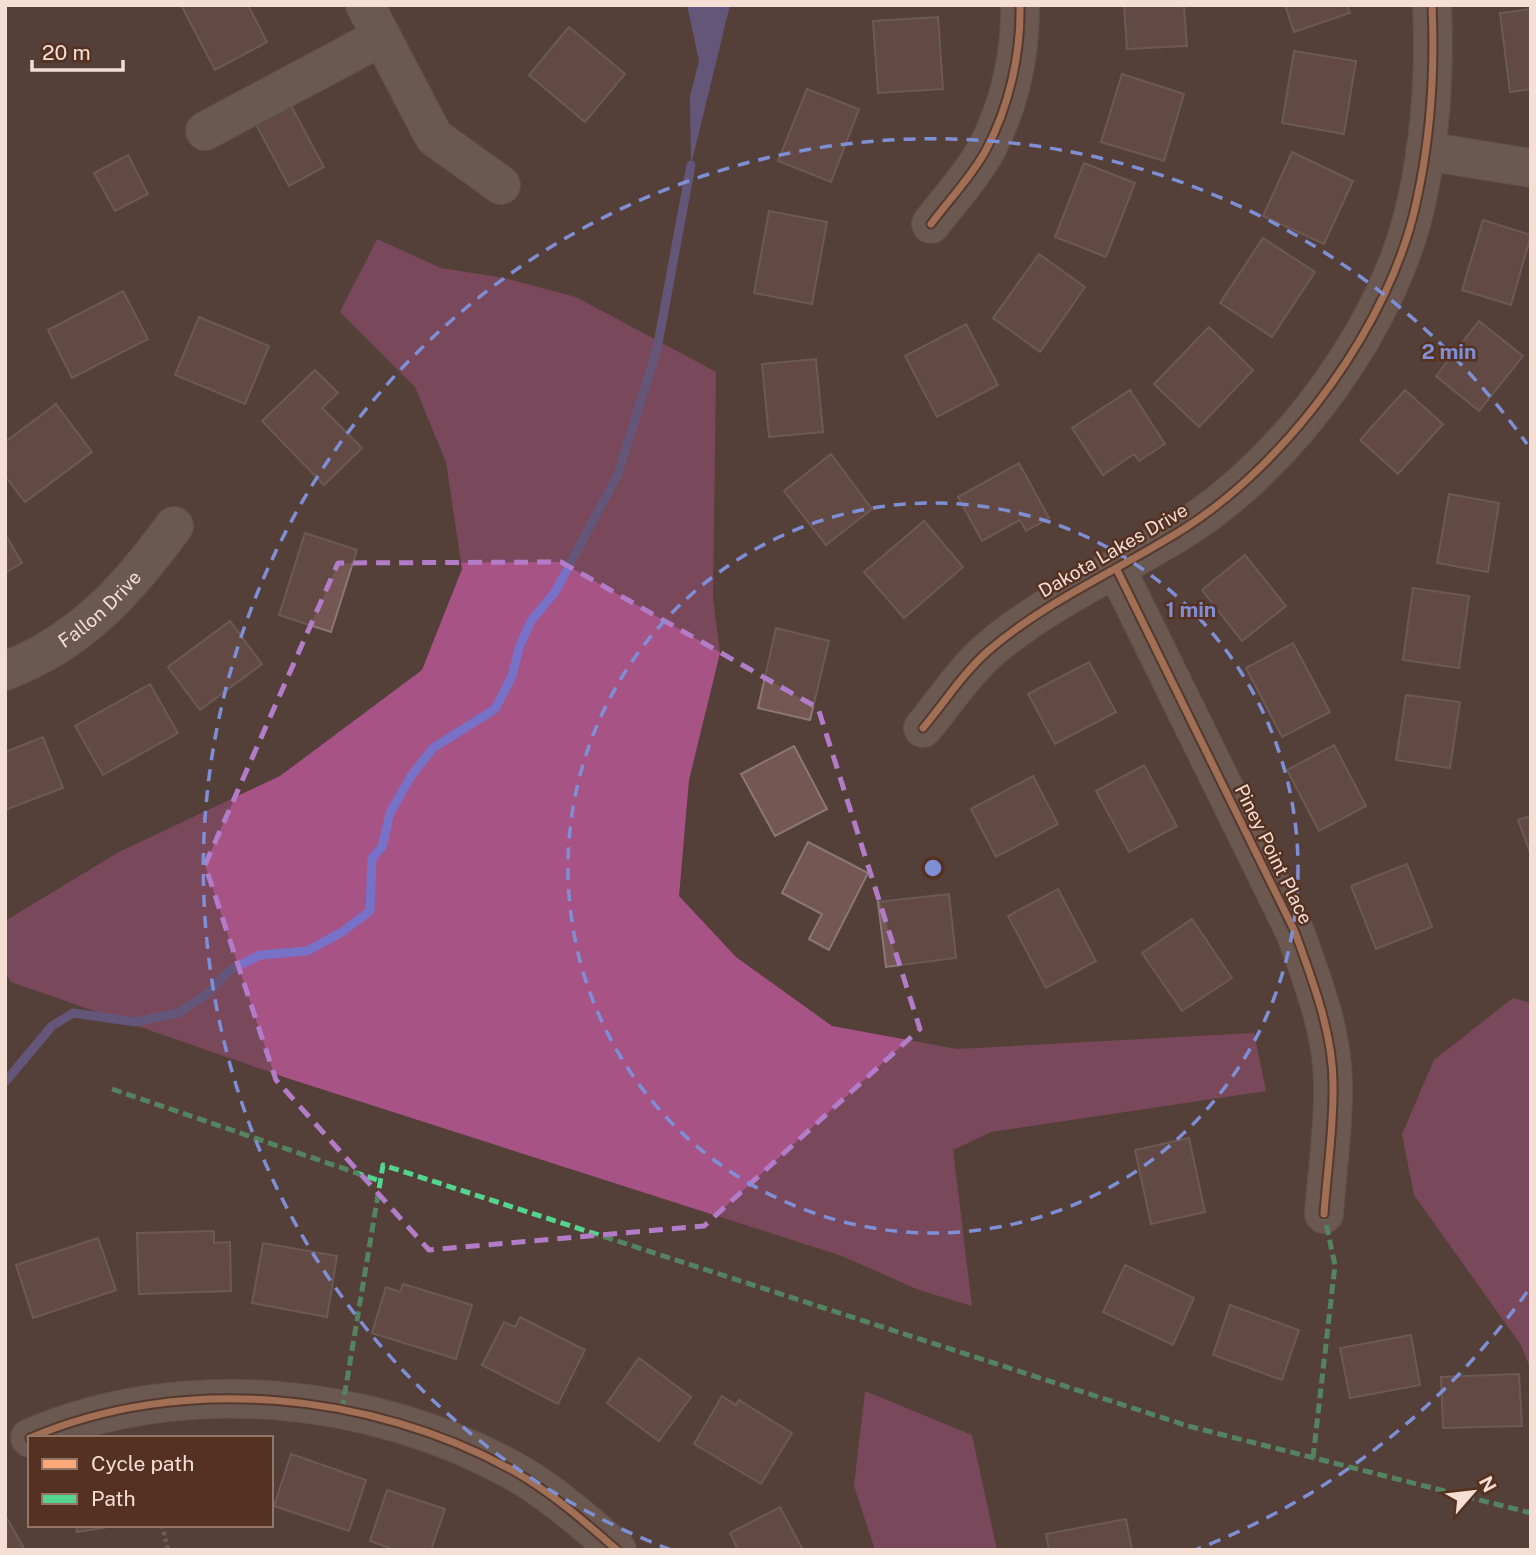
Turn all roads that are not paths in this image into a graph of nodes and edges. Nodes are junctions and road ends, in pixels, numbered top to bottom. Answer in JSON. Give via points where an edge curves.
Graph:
{"nodes":[{"id":1,"x":1020,"y":5,"type":"edge"},
{"id":2,"x":1432,"y":5,"type":"edge"},
{"id":3,"x":373,"y":21,"type":"edge"},
{"id":4,"x":205,"y":131,"type":"dead end"},
{"id":5,"x":1424,"y":151,"type":"junction"},
{"id":6,"x":1531,"y":168,"type":"edge"},
{"id":7,"x":501,"y":185,"type":"dead end"},
{"id":8,"x":932,"y":224,"type":"dead end"},
{"id":9,"x":174,"y":526,"type":"dead end"},
{"id":10,"x":1116,"y":568,"type":"junction"},
{"id":11,"x":5,"y":671,"type":"edge"},
{"id":12,"x":923,"y":728,"type":"dead end"},
{"id":13,"x":1324,"y":1214,"type":"dead end"},
{"id":14,"x":36,"y":1436,"type":"edge"},
{"id":15,"x":28,"y":1439,"type":"edge"},
{"id":16,"x":5,"y":1448,"type":"edge"},
{"id":17,"x":617,"y":1550,"type":"edge"}],
"edges":[{"from":1,"to":8,"type":"street","via":[[1012,80],[1000,119],[985,153]]},
{"from":2,"to":5,"type":"street","name":"Dakota Lakes Drive","via":[[1435,64]]},
{"from":3,"to":4,"type":"street"},
{"from":3,"to":7,"type":"street","via":[[434,137]]},
{"from":5,"to":6,"type":"street"},
{"from":5,"to":10,"type":"street","name":"Dakota Lakes Drive","via":[[1417,201],[1401,253],[1355,350],[1325,394],[1291,436],[1234,491],[1186,527]]},
{"from":9,"to":11,"type":"street","name":"Fallon Drive","via":[[134,581],[84,627]]},
{"from":10,"to":12,"type":"street","name":"Dakota Lakes Drive","via":[[1038,612],[986,653]]},
{"from":10,"to":13,"type":"street","name":"Piney Point Place","via":[[1306,962],[1324,1021],[1334,1083]]},
{"from":14,"to":17,"type":"street","via":[[100,1415],[154,1405],[239,1398],[342,1410],[461,1445],[512,1470],[562,1502]]},
{"from":15,"to":16,"type":"street"}]}
